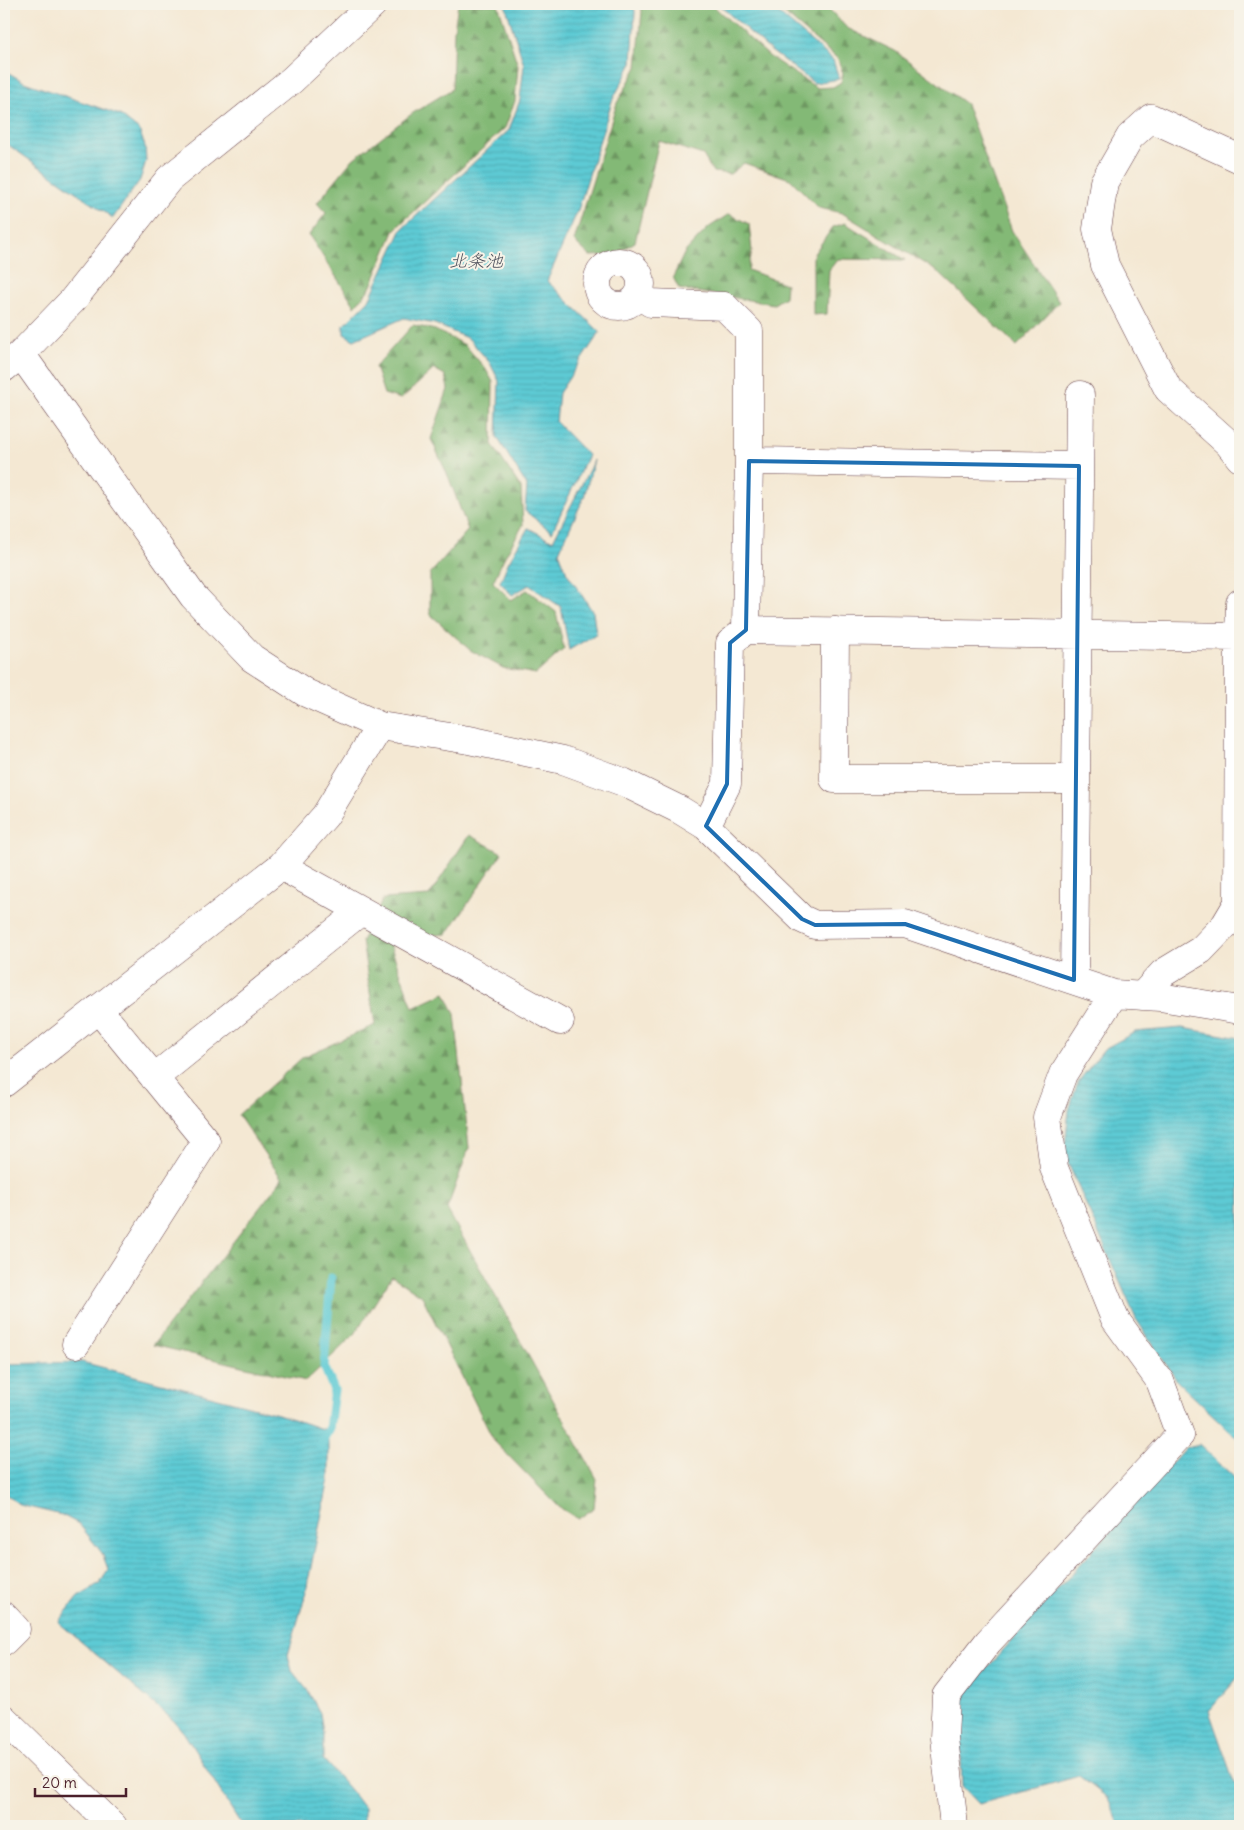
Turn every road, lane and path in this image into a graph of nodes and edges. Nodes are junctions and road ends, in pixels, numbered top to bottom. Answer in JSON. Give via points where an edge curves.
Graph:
{"nodes":[{"id":1,"x":373,"y":4,"type":"edge"},
{"id":2,"x":1240,"y":159,"type":"edge"},
{"id":3,"x":638,"y":295,"type":"dead end"},
{"id":4,"x":12,"y":361,"type":"edge"},
{"id":5,"x":1080,"y":395,"type":"dead end"},
{"id":6,"x":1240,"y":458,"type":"edge"},
{"id":7,"x":749,"y":461,"type":"junction"},
{"id":8,"x":1079,"y":466,"type":"junction"},
{"id":9,"x":1240,"y":603,"type":"edge"},
{"id":10,"x":746,"y":630,"type":"junction"},
{"id":11,"x":835,"y":631,"type":"junction"},
{"id":12,"x":1078,"y":635,"type":"junction"},
{"id":13,"x":1238,"y":636,"type":"junction"},
{"id":14,"x":380,"y":726,"type":"junction"},
{"id":15,"x":1076,"y":779,"type":"junction"},
{"id":16,"x":706,"y":826,"type":"junction"},
{"id":17,"x":281,"y":866,"type":"junction"},
{"id":18,"x":361,"y":911,"type":"junction"},
{"id":19,"x":1074,"y":980,"type":"junction"},
{"id":20,"x":1114,"y":994,"type":"junction"},
{"id":21,"x":1142,"y":996,"type":"junction"},
{"id":22,"x":98,"y":1009,"type":"junction"},
{"id":23,"x":1240,"y":1010,"type":"edge"},
{"id":24,"x":560,"y":1022,"type":"dead end"},
{"id":25,"x":154,"y":1078,"type":"junction"},
{"id":26,"x":4,"y":1082,"type":"edge"},
{"id":27,"x":76,"y":1344,"type":"dead end"},
{"id":28,"x":4,"y":1616,"type":"edge"},
{"id":29,"x":4,"y":1641,"type":"edge"},
{"id":30,"x":4,"y":1719,"type":"edge"},
{"id":31,"x":113,"y":1826,"type":"edge"},
{"id":32,"x":954,"y":1826,"type":"edge"}],
"edges":[{"from":1,"to":4,"type":"street","via":[[292,80],[169,179],[72,302]]},
{"from":2,"to":6,"type":"street","via":[[1151,118],[1130,137],[1104,182],[1097,229],[1105,265],[1168,389],[1228,443]]},
{"from":3,"to":7,"type":"street","via":[[651,303],[724,306],[749,331]]},
{"from":4,"to":14,"type":"street","via":[[193,596],[252,658],[306,693]]},
{"from":5,"to":8,"type":"street"},
{"from":7,"to":8,"type":"street"},
{"from":7,"to":10,"type":"street"},
{"from":8,"to":12,"type":"street"},
{"from":9,"to":13,"type":"street"},
{"from":10,"to":11,"type":"street"},
{"from":10,"to":16,"type":"street","via":[[730,643],[727,784]]},
{"from":11,"to":12,"type":"street"},
{"from":11,"to":15,"type":"street","via":[[834,779]]},
{"from":12,"to":13,"type":"street"},
{"from":12,"to":15,"type":"street"},
{"from":13,"to":21,"type":"street","via":[[1238,903],[1225,925],[1201,950],[1164,973]]},
{"from":14,"to":16,"type":"street","via":[[563,760],[623,782]]},
{"from":14,"to":17,"type":"street","via":[[325,816]]},
{"from":15,"to":19,"type":"street"},
{"from":16,"to":19,"type":"street","via":[[802,919],[815,925],[905,924]]},
{"from":17,"to":18,"type":"street"},
{"from":17,"to":22,"type":"street"},
{"from":18,"to":24,"type":"street"},
{"from":18,"to":25,"type":"street"},
{"from":19,"to":20,"type":"street"},
{"from":20,"to":21,"type":"street"},
{"from":20,"to":32,"type":"street","via":[[1063,1074],[1047,1118],[1054,1168],[1115,1319],[1160,1381],[1180,1436],[988,1642],[946,1696],[944,1738]]},
{"from":21,"to":23,"type":"street"},
{"from":22,"to":25,"type":"street"},
{"from":22,"to":26,"type":"street"},
{"from":25,"to":27,"type":"street","via":[[206,1141]]},
{"from":28,"to":29,"type":"street","via":[[16,1629]]},
{"from":30,"to":31,"type":"street"}]}
